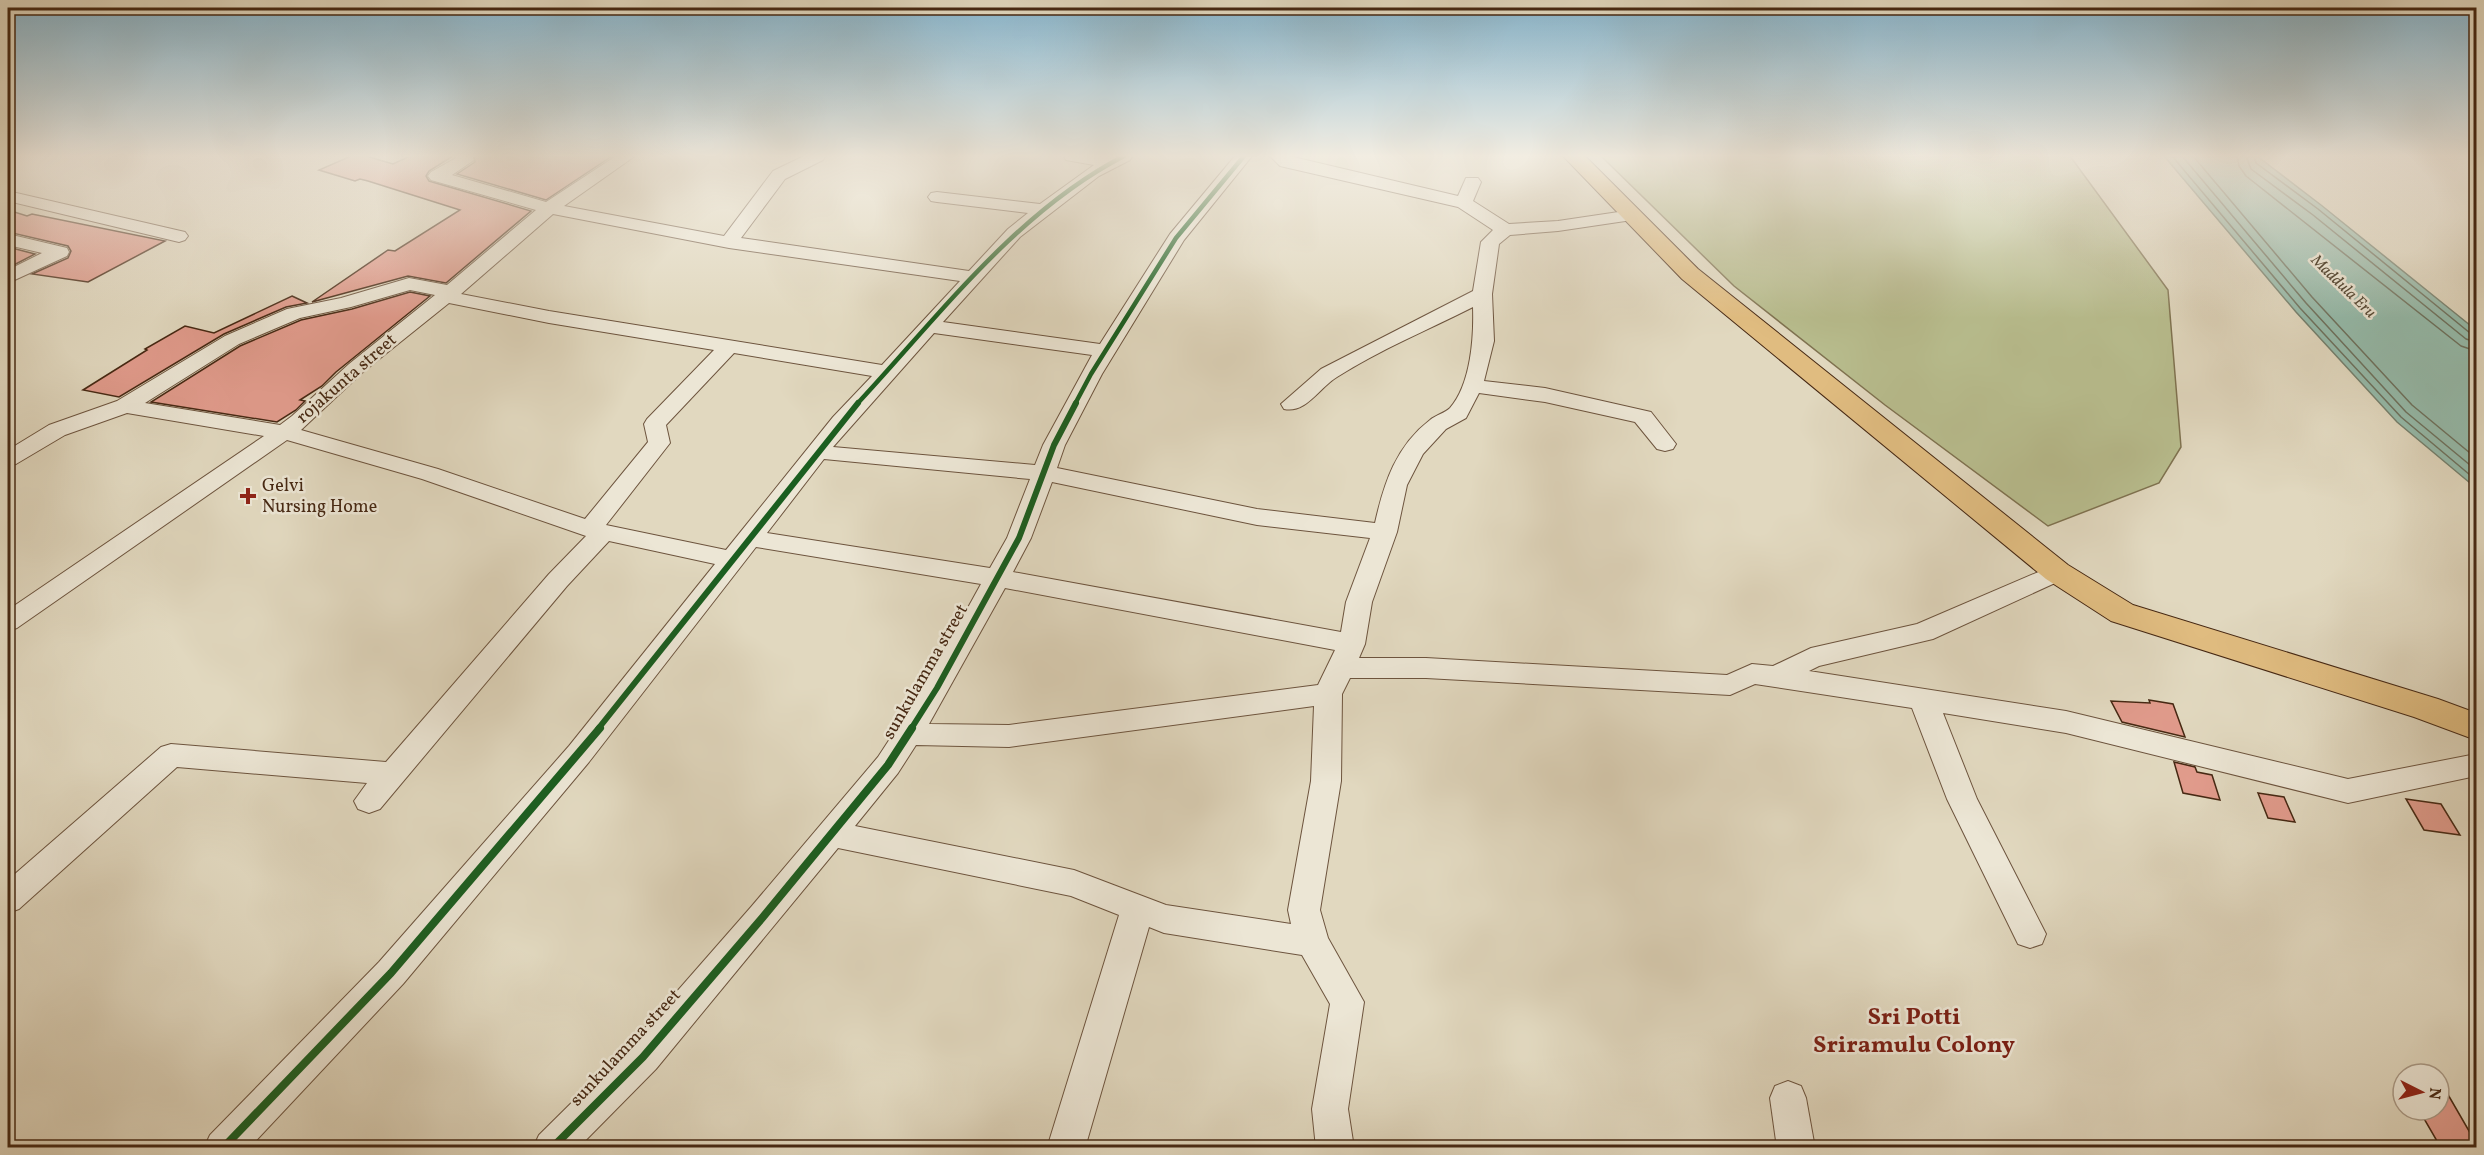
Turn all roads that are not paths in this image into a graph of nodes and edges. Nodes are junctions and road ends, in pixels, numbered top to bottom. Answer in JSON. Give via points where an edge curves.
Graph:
{"nodes":[{"id":1,"x":62,"y":210,"type":"edge"},
{"id":2,"x":547,"y":210,"type":"edge"},
{"id":3,"x":559,"y":210,"type":"edge"},
{"id":4,"x":753,"y":210,"type":"edge"},
{"id":5,"x":1045,"y":210,"type":"edge"},
{"id":6,"x":1199,"y":210,"type":"edge"},
{"id":7,"x":1474,"y":210,"type":"edge"},
{"id":8,"x":1627,"y":210,"type":"edge"},
{"id":9,"x":1632,"y":215,"type":"junction"},
{"id":10,"x":1504,"y":230,"type":"junction"},
{"id":11,"x":179,"y":236,"type":"dead end"},
{"id":12,"x":8,"y":240,"type":"edge"},
{"id":13,"x":729,"y":242,"type":"junction"},
{"id":14,"x":8,"y":277,"type":"edge"},
{"id":15,"x":973,"y":277,"type":"junction"},
{"id":16,"x":449,"y":294,"type":"junction"},
{"id":17,"x":1482,"y":294,"type":"junction"},
{"id":18,"x":928,"y":326,"type":"junction"},
{"id":19,"x":729,"y":346,"type":"junction"},
{"id":20,"x":1106,"y":351,"type":"junction"},
{"id":21,"x":887,"y":372,"type":"junction"},
{"id":22,"x":1472,"y":386,"type":"junction"},
{"id":23,"x":1292,"y":404,"type":"dead end"},
{"id":24,"x":125,"y":406,"type":"junction"},
{"id":25,"x":283,"y":432,"type":"junction"},
{"id":26,"x":1665,"y":444,"type":"dead end"},
{"id":27,"x":818,"y":452,"type":"junction"},
{"id":28,"x":8,"y":459,"type":"edge"},
{"id":29,"x":1044,"y":473,"type":"junction"},
{"id":30,"x":597,"y":531,"type":"junction"},
{"id":31,"x":1385,"y":532,"type":"junction"},
{"id":32,"x":751,"y":538,"type":"junction"},
{"id":33,"x":734,"y":560,"type":"junction"},
{"id":34,"x":2057,"y":572,"type":"junction"},
{"id":35,"x":997,"y":578,"type":"junction"},
{"id":36,"x":8,"y":622,"type":"edge"},
{"id":37,"x":1347,"y":656,"type":"junction"},
{"id":38,"x":1777,"y":676,"type":"junction"},
{"id":39,"x":1328,"y":694,"type":"junction"},
{"id":40,"x":1923,"y":699,"type":"junction"},
{"id":41,"x":2476,"y":727,"type":"edge"},
{"id":42,"x":908,"y":734,"type":"junction"},
{"id":43,"x":2476,"y":765,"type":"edge"},
{"id":44,"x":393,"y":774,"type":"junction"},
{"id":45,"x":369,"y":801,"type":"dead end"},
{"id":46,"x":831,"y":834,"type":"junction"},
{"id":47,"x":8,"y":899,"type":"edge"},
{"id":48,"x":1138,"y":908,"type":"junction"},
{"id":49,"x":2030,"y":934,"type":"dead end"},
{"id":50,"x":1312,"y":942,"type":"junction"},
{"id":51,"x":1788,"y":1098,"type":"dead end"},
{"id":52,"x":224,"y":1148,"type":"edge"},
{"id":53,"x":552,"y":1148,"type":"edge"},
{"id":54,"x":1066,"y":1148,"type":"edge"},
{"id":55,"x":1335,"y":1148,"type":"edge"},
{"id":56,"x":1796,"y":1148,"type":"edge"}],
"edges":[{"from":1,"to":11,"type":"street"},
{"from":2,"to":16,"type":"street","name":"rojakunta street"},
{"from":3,"to":13,"type":"street"},
{"from":4,"to":13,"type":"street"},
{"from":5,"to":15,"type":"street","via":[[1014,233]]},
{"from":6,"to":20,"type":"street","name":"sunkulamma street","via":[[1176,238]]},
{"from":7,"to":10,"type":"street"},
{"from":8,"to":9,"type":"main road"},
{"from":9,"to":10,"type":"street"},
{"from":9,"to":34,"type":"main road","via":[[1690,274]]},
{"from":10,"to":17,"type":"street","via":[[1490,242]]},
{"from":12,"to":14,"type":"street","via":[[60,252]]},
{"from":13,"to":15,"type":"street"},
{"from":15,"to":18,"type":"street"},
{"from":16,"to":19,"type":"street","via":[[549,317]]},
{"from":16,"to":24,"type":"street","via":[[409,284],[294,313],[232,340]]},
{"from":16,"to":25,"type":"street","name":"rojakunta street"},
{"from":17,"to":22,"type":"street","via":[[1484,341]]},
{"from":17,"to":23,"type":"street","via":[[1328,373]]},
{"from":18,"to":20,"type":"street"},
{"from":18,"to":21,"type":"street"},
{"from":19,"to":21,"type":"street"},
{"from":19,"to":30,"type":"street","via":[[655,424],[658,443]]},
{"from":20,"to":29,"type":"street","name":"sunkulamma street","via":[[1054,445]]},
{"from":21,"to":27,"type":"street"},
{"from":22,"to":26,"type":"street","via":[[1545,395],[1644,417]]},
{"from":22,"to":31,"type":"street","via":[[1458,413],[1438,424],[1413,451],[1395,485]]},
{"from":24,"to":25,"type":"street"},
{"from":24,"to":28,"type":"street","via":[[57,430]]},
{"from":25,"to":30,"type":"street","via":[[430,474]]},
{"from":25,"to":36,"type":"street","name":"rojakunta street"},
{"from":27,"to":29,"type":"street"},
{"from":27,"to":32,"type":"street"},
{"from":29,"to":31,"type":"street","via":[[1257,517]]},
{"from":29,"to":35,"type":"street","name":"sunkulamma street","via":[[1019,538]]},
{"from":30,"to":33,"type":"street"},
{"from":30,"to":44,"type":"street"},
{"from":31,"to":37,"type":"street","via":[[1359,602]]},
{"from":32,"to":33,"type":"street"},
{"from":32,"to":35,"type":"street"},
{"from":33,"to":52,"type":"street","via":[[579,754],[391,973]]},
{"from":34,"to":38,"type":"street","via":[[1924,632],[1811,657]]},
{"from":34,"to":41,"type":"main road","via":[[2122,613]]},
{"from":35,"to":37,"type":"street"},
{"from":35,"to":42,"type":"street","name":"sunkulamma street"},
{"from":37,"to":38,"type":"street","via":[[1426,668],[1730,685],[1752,674]]},
{"from":37,"to":39,"type":"street"},
{"from":38,"to":40,"type":"street"},
{"from":39,"to":42,"type":"street","via":[[1009,736]]},
{"from":39,"to":50,"type":"street","via":[[1326,781],[1304,910]]},
{"from":40,"to":43,"type":"street","via":[[2066,722],[2348,791]]},
{"from":40,"to":49,"type":"street","via":[[1962,799]]},
{"from":42,"to":46,"type":"street","name":"sunkulamma street","via":[[888,765]]},
{"from":44,"to":45,"type":"street"},
{"from":44,"to":47,"type":"street","via":[[171,755]]},
{"from":46,"to":48,"type":"street","via":[[1074,883]]},
{"from":46,"to":53,"type":"street","name":"sunkulamma street","via":[[643,1057]]},
{"from":48,"to":50,"type":"street","via":[[1164,918]]},
{"from":48,"to":54,"type":"street"},
{"from":50,"to":55,"type":"street","via":[[1347,1002],[1330,1109]]},
{"from":51,"to":56,"type":"street"}]}
